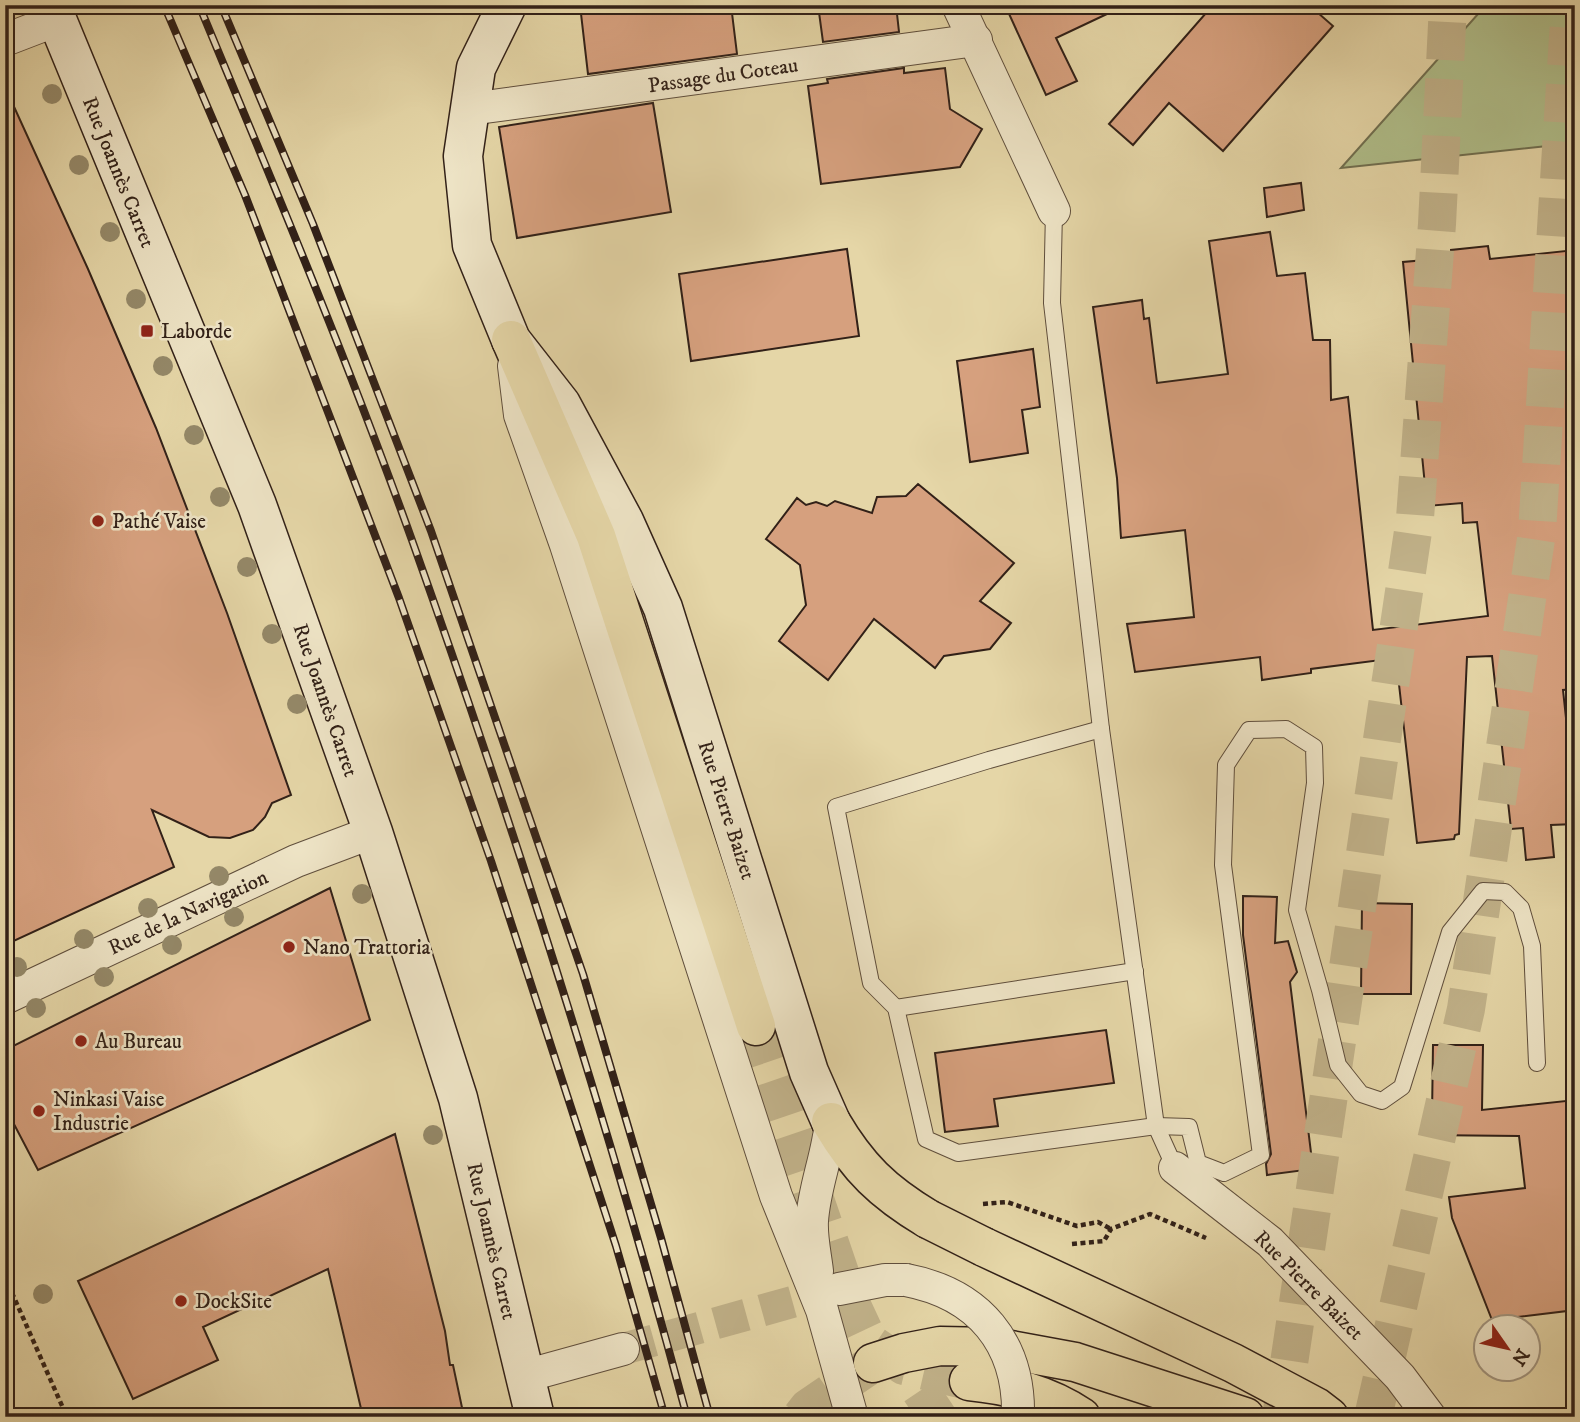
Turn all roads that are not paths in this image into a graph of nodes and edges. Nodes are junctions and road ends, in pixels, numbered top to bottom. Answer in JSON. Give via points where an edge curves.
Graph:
{"nodes":[{"id":1,"x":507,"y":5,"type":"edge"},
{"id":2,"x":958,"y":5,"type":"edge"},
{"id":3,"x":54,"y":13,"type":"edge"},
{"id":4,"x":5,"y":40,"type":"edge"},
{"id":5,"x":976,"y":40,"type":"junction"},
{"id":6,"x":470,"y":109,"type":"junction"},
{"id":7,"x":1054,"y":211,"type":"joint"},
{"id":8,"x":511,"y":340,"type":"junction"},
{"id":9,"x":1101,"y":729,"type":"junction"},
{"id":10,"x":373,"y":832,"type":"junction"},
{"id":11,"x":1135,"y":971,"type":"junction"},
{"id":12,"x":5,"y":998,"type":"edge"},
{"id":13,"x":896,"y":1008,"type":"junction"},
{"id":14,"x":757,"y":1026,"type":"tunnel mouth"},
{"id":15,"x":1537,"y":1063,"type":"dead end"},
{"id":16,"x":831,"y":1122,"type":"junction"},
{"id":17,"x":1156,"y":1126,"type":"junction"},
{"id":18,"x":1175,"y":1168,"type":"joint"},
{"id":19,"x":830,"y":1299,"type":"junction"},
{"id":20,"x":623,"y":1349,"type":"tunnel mouth"},
{"id":21,"x":873,"y":1363,"type":"tunnel mouth"},
{"id":22,"x":525,"y":1376,"type":"junction"},
{"id":23,"x":969,"y":1381,"type":"dead end"},
{"id":24,"x":535,"y":1417,"type":"edge"},
{"id":25,"x":852,"y":1417,"type":"edge"},
{"id":26,"x":1017,"y":1417,"type":"edge"},
{"id":27,"x":1081,"y":1417,"type":"edge"},
{"id":28,"x":1245,"y":1417,"type":"edge"},
{"id":29,"x":1329,"y":1417,"type":"edge"},
{"id":30,"x":1430,"y":1417,"type":"edge"}],
"edges":[{"from":1,"to":6,"type":"street","name":"Rue Pierre Baizet","via":[[476,68]]},
{"from":2,"to":5,"type":"street"},
{"from":3,"to":4,"type":"street"},
{"from":3,"to":10,"type":"street","name":"Rue Joannès Carret","via":[[257,505]]},
{"from":5,"to":6,"type":"street","name":"Passage du Coteau"},
{"from":5,"to":7,"type":"street"},
{"from":6,"to":8,"type":"street","name":"Rue Pierre Baizet","via":[[463,156],[472,245]]},
{"from":7,"to":9,"type":"lane","via":[[1052,303]]},
{"from":8,"to":14,"type":"highway","via":[[596,536]]},
{"from":8,"to":16,"type":"street","name":"Rue Pierre Baizet","via":[[561,404],[624,521],[663,608],[810,1072]]},
{"from":8,"to":19,"type":"street","name":"Rue Pierre Baizet","via":[[520,415],[776,1196]]},
{"from":9,"to":11,"type":"lane"},
{"from":9,"to":13,"type":"lane","via":[[836,807],[872,983]]},
{"from":10,"to":12,"type":"street","name":"Rue de la Navigation","via":[[296,861]]},
{"from":10,"to":22,"type":"street","name":"Rue Joannès Carret","via":[[458,1097]]},
{"from":11,"to":13,"type":"lane"},
{"from":11,"to":17,"type":"lane"},
{"from":13,"to":17,"type":"lane","via":[[926,1139],[958,1153]]},
{"from":15,"to":17,"type":"lane","via":[[1532,946],[1521,908],[1505,892],[1483,891],[1450,932],[1402,1087],[1382,1101],[1361,1094],[1338,1065],[1297,910],[1315,783],[1314,747],[1286,729],[1249,730],[1226,765],[1223,865],[1261,1155],[1224,1173],[1198,1163],[1189,1127]]},
{"from":16,"to":19,"type":"street","name":"Rue Pierre Baizet","via":[[811,1223]]},
{"from":16,"to":29,"type":"highway","bridge":true,"via":[[863,1169],[928,1219],[1244,1369]]},
{"from":17,"to":18,"type":"lane"},
{"from":18,"to":30,"type":"street","name":"Rue Pierre Baizet","via":[[1270,1242],[1400,1377]]},
{"from":19,"to":25,"type":"street","name":"Rue Pierre Baizet"},
{"from":19,"to":26,"type":"street","bridge":true,"via":[[885,1280],[923,1283],[955,1297],[981,1316],[1009,1355],[1017,1384]]},
{"from":20,"to":22,"type":"street"},
{"from":21,"to":28,"type":"highway","via":[[940,1346],[994,1347],[1075,1362]]},
{"from":22,"to":24,"type":"street","name":"Rue Joannès Carret"},
{"from":23,"to":27,"type":"highway","via":[[1042,1395]]}]}
